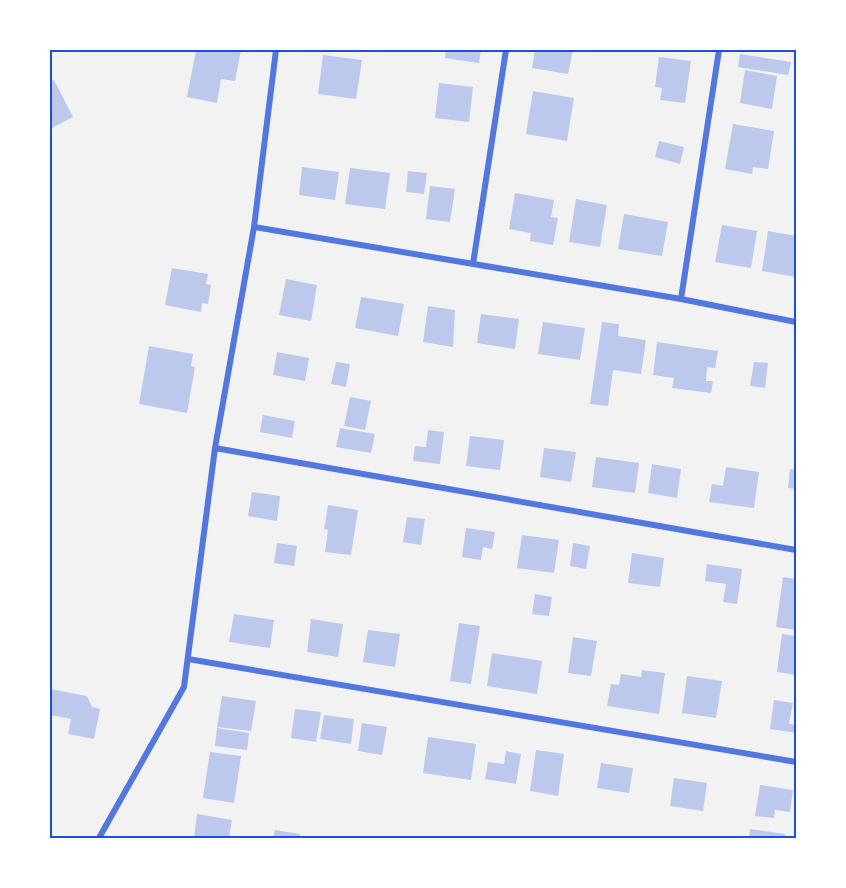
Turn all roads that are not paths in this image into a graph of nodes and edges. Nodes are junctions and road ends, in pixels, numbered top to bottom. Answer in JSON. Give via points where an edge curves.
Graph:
{"nodes":[{"id":1,"x":276,"y":50,"type":"edge"},
{"id":2,"x":506,"y":50,"type":"edge"},
{"id":3,"x":719,"y":50,"type":"edge"},
{"id":4,"x":254,"y":226,"type":"junction"},
{"id":5,"x":473,"y":264,"type":"junction"},
{"id":6,"x":681,"y":299,"type":"junction"},
{"id":7,"x":796,"y":322,"type":"edge"},
{"id":8,"x":215,"y":448,"type":"junction"},
{"id":9,"x":796,"y":550,"type":"edge"},
{"id":10,"x":188,"y":659,"type":"junction"},
{"id":11,"x":796,"y":762,"type":"edge"},
{"id":12,"x":99,"y":838,"type":"edge"}],
"edges":[{"from":1,"to":4,"type":"street"},
{"from":2,"to":5,"type":"street"},
{"from":3,"to":6,"type":"street"},
{"from":4,"to":5,"type":"street"},
{"from":4,"to":8,"type":"street"},
{"from":5,"to":6,"type":"street"},
{"from":6,"to":7,"type":"street"},
{"from":8,"to":9,"type":"street"},
{"from":8,"to":10,"type":"street"},
{"from":10,"to":11,"type":"street"},
{"from":10,"to":12,"type":"street","via":[[184,687]]}]}
